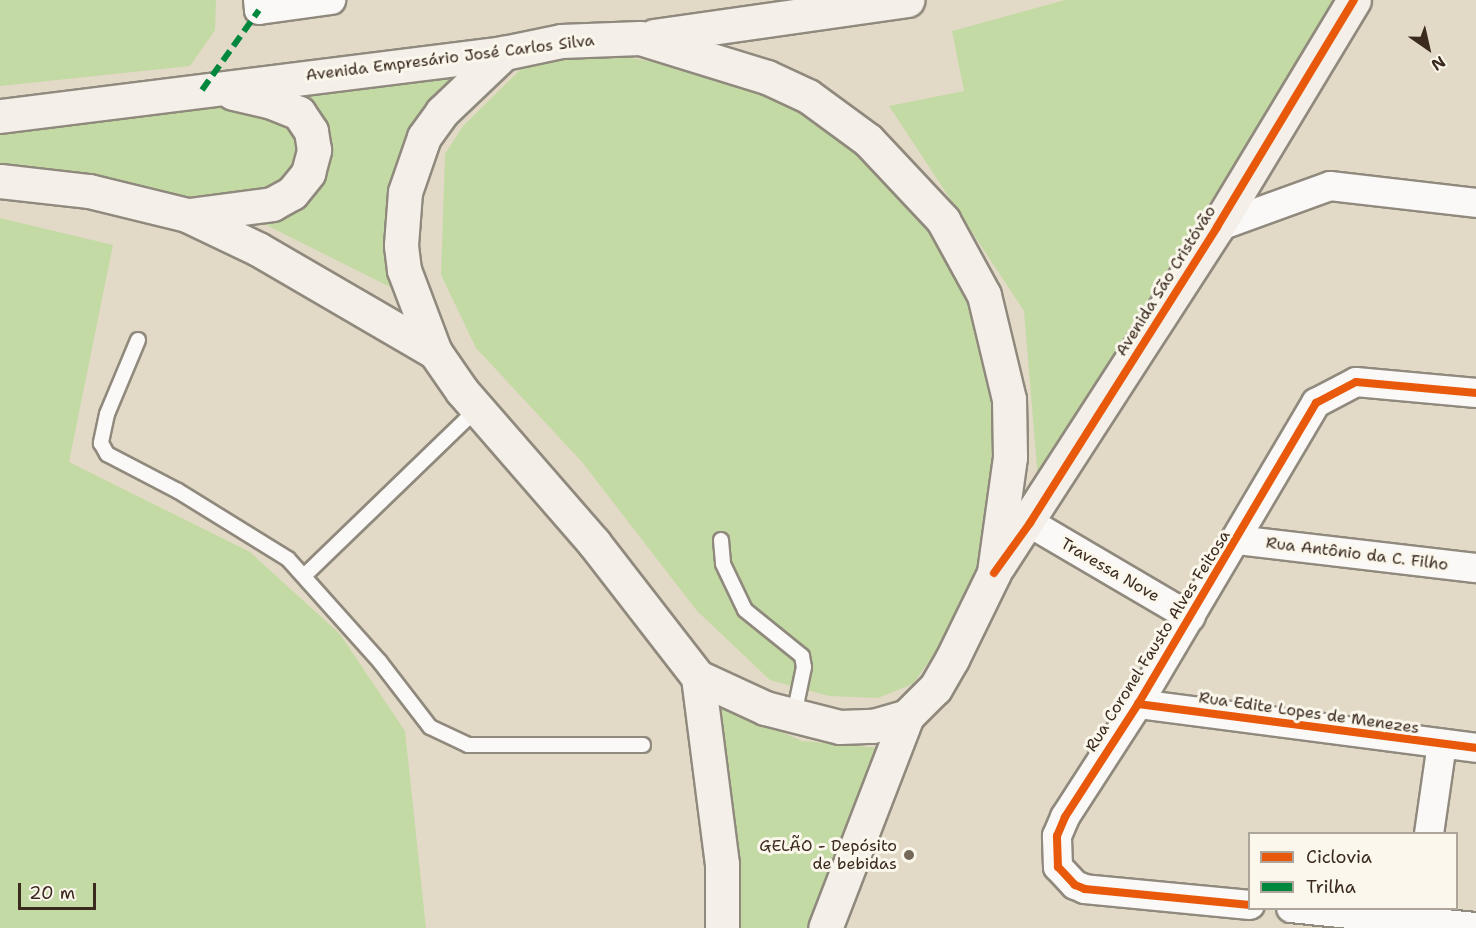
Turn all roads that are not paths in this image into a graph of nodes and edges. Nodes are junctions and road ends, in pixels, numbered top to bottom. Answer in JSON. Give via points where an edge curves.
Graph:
{"nodes":[{"id":1,"x":331,"y":0,"type":"edge"},
{"id":2,"x":907,"y":0,"type":"edge"},
{"id":3,"x":1354,"y":0,"type":"edge"},
{"id":4,"x":258,"y":5,"type":"edge"},
{"id":5,"x":640,"y":38,"type":"junction"},
{"id":6,"x":504,"y":53,"type":"junction"},
{"id":7,"x":216,"y":88,"type":"junction"},
{"id":8,"x":0,"y":116,"type":"edge"},
{"id":9,"x":0,"y":181,"type":"edge"},
{"id":10,"x":1476,"y":203,"type":"edge"},
{"id":11,"x":187,"y":215,"type":"junction"},
{"id":12,"x":1217,"y":227,"type":"junction"},
{"id":13,"x":138,"y":340,"type":"dead end"},
{"id":14,"x":435,"y":352,"type":"junction"},
{"id":15,"x":1476,"y":393,"type":"edge"},
{"id":16,"x":478,"y":408,"type":"junction"},
{"id":17,"x":1029,"y":523,"type":"junction"},
{"id":18,"x":721,"y":540,"type":"dead end"},
{"id":19,"x":1237,"y":540,"type":"junction"},
{"id":20,"x":1476,"y":568,"type":"edge"},
{"id":21,"x":994,"y":573,"type":"junction"},
{"id":22,"x":304,"y":576,"type":"junction"},
{"id":23,"x":1190,"y":617,"type":"junction"},
{"id":24,"x":698,"y":677,"type":"junction"},
{"id":25,"x":1138,"y":704,"type":"junction"},
{"id":26,"x":907,"y":716,"type":"junction"},
{"id":27,"x":794,"y":717,"type":"junction"},
{"id":28,"x":1442,"y":744,"type":"junction"},
{"id":29,"x":643,"y":745,"type":"dead end"},
{"id":30,"x":1476,"y":748,"type":"edge"},
{"id":31,"x":1430,"y":832,"type":"edge"},
{"id":32,"x":1248,"y":904,"type":"edge"},
{"id":33,"x":1418,"y":914,"type":"edge"},
{"id":34,"x":1306,"y":916,"type":"edge"},
{"id":35,"x":1476,"y":927,"type":"edge"},
{"id":36,"x":722,"y":928,"type":"edge"},
{"id":37,"x":825,"y":928,"type":"edge"}],
"edges":[{"from":1,"to":4,"type":"street"},
{"from":2,"to":5,"type":"main road"},
{"from":3,"to":12,"type":"main road","name":"Avenida São Cristóvão"},
{"from":5,"to":6,"type":"main road","name":"Avenida Empresário José Carlos Silva","via":[[561,41]]},
{"from":5,"to":21,"type":"main road","name":"Avenida Empresário José Carlos Silva","via":[[726,62],[808,96],[868,140],[943,220],[984,295],[1009,399],[1010,457]]},
{"from":6,"to":7,"type":"main road","name":"Avenida Empresário José Carlos Silva"},
{"from":6,"to":14,"type":"main road","via":[[442,112],[424,137],[405,192],[401,245],[404,270]]},
{"from":7,"to":8,"type":"main road","name":"Avenida Empresário José Carlos Silva"},
{"from":7,"to":11,"type":"main road","via":[[299,113],[310,131],[314,150],[308,173],[292,193],[272,204]]},
{"from":9,"to":11,"type":"main road","via":[[89,191]]},
{"from":10,"to":12,"type":"street","via":[[1330,186]]},
{"from":11,"to":14,"type":"main road","via":[[258,249]]},
{"from":12,"to":17,"type":"main road","name":"Avenida São Cristóvão"},
{"from":13,"to":22,"type":"lane","via":[[107,414],[101,443],[106,454],[178,491],[288,559]]},
{"from":14,"to":16,"type":"main road"},
{"from":15,"to":19,"type":"street","name":"Rua Coronel Fausto Alves Feitosa","via":[[1356,382],[1336,390],[1316,403]]},
{"from":16,"to":22,"type":"lane"},
{"from":16,"to":24,"type":"main road","via":[[594,543]]},
{"from":17,"to":21,"type":"main road","name":"Avenida São Cristóvão"},
{"from":17,"to":23,"type":"street","name":"Travessa Nove"},
{"from":18,"to":27,"type":"lane","via":[[723,564],[745,610],[802,656],[804,667]]},
{"from":19,"to":20,"type":"street","name":"Rua Antônio da C. Filho"},
{"from":19,"to":23,"type":"street","name":"Rua Coronel Fausto Alves Feitosa"},
{"from":21,"to":26,"type":"main road","name":"Avenida Empresário José Carlos Silva","via":[[935,688]]},
{"from":22,"to":29,"type":"lane","via":[[380,662],[429,727],[443,736],[468,745]]},
{"from":23,"to":25,"type":"street","name":"Rua Coronel Fausto Alves Feitosa"},
{"from":24,"to":27,"type":"main road"},
{"from":24,"to":36,"type":"main road","via":[[722,864]]},
{"from":25,"to":28,"type":"street","name":"Rua Edite Lopes de Menezes"},
{"from":25,"to":32,"type":"street","name":"Rua Coronel Fausto Alves Feitosa","via":[[1065,817],[1055,849],[1058,867],[1075,885],[1085,889]]},
{"from":26,"to":27,"type":"main road","via":[[873,726],[840,728]]},
{"from":26,"to":37,"type":"main road","name":"Avenida Empresário José Carlos Silva"},
{"from":28,"to":30,"type":"street","name":"Rua Edite Lopes de Menezes"},
{"from":28,"to":31,"type":"street"},
{"from":33,"to":34,"type":"street"},
{"from":33,"to":35,"type":"street"}]}
